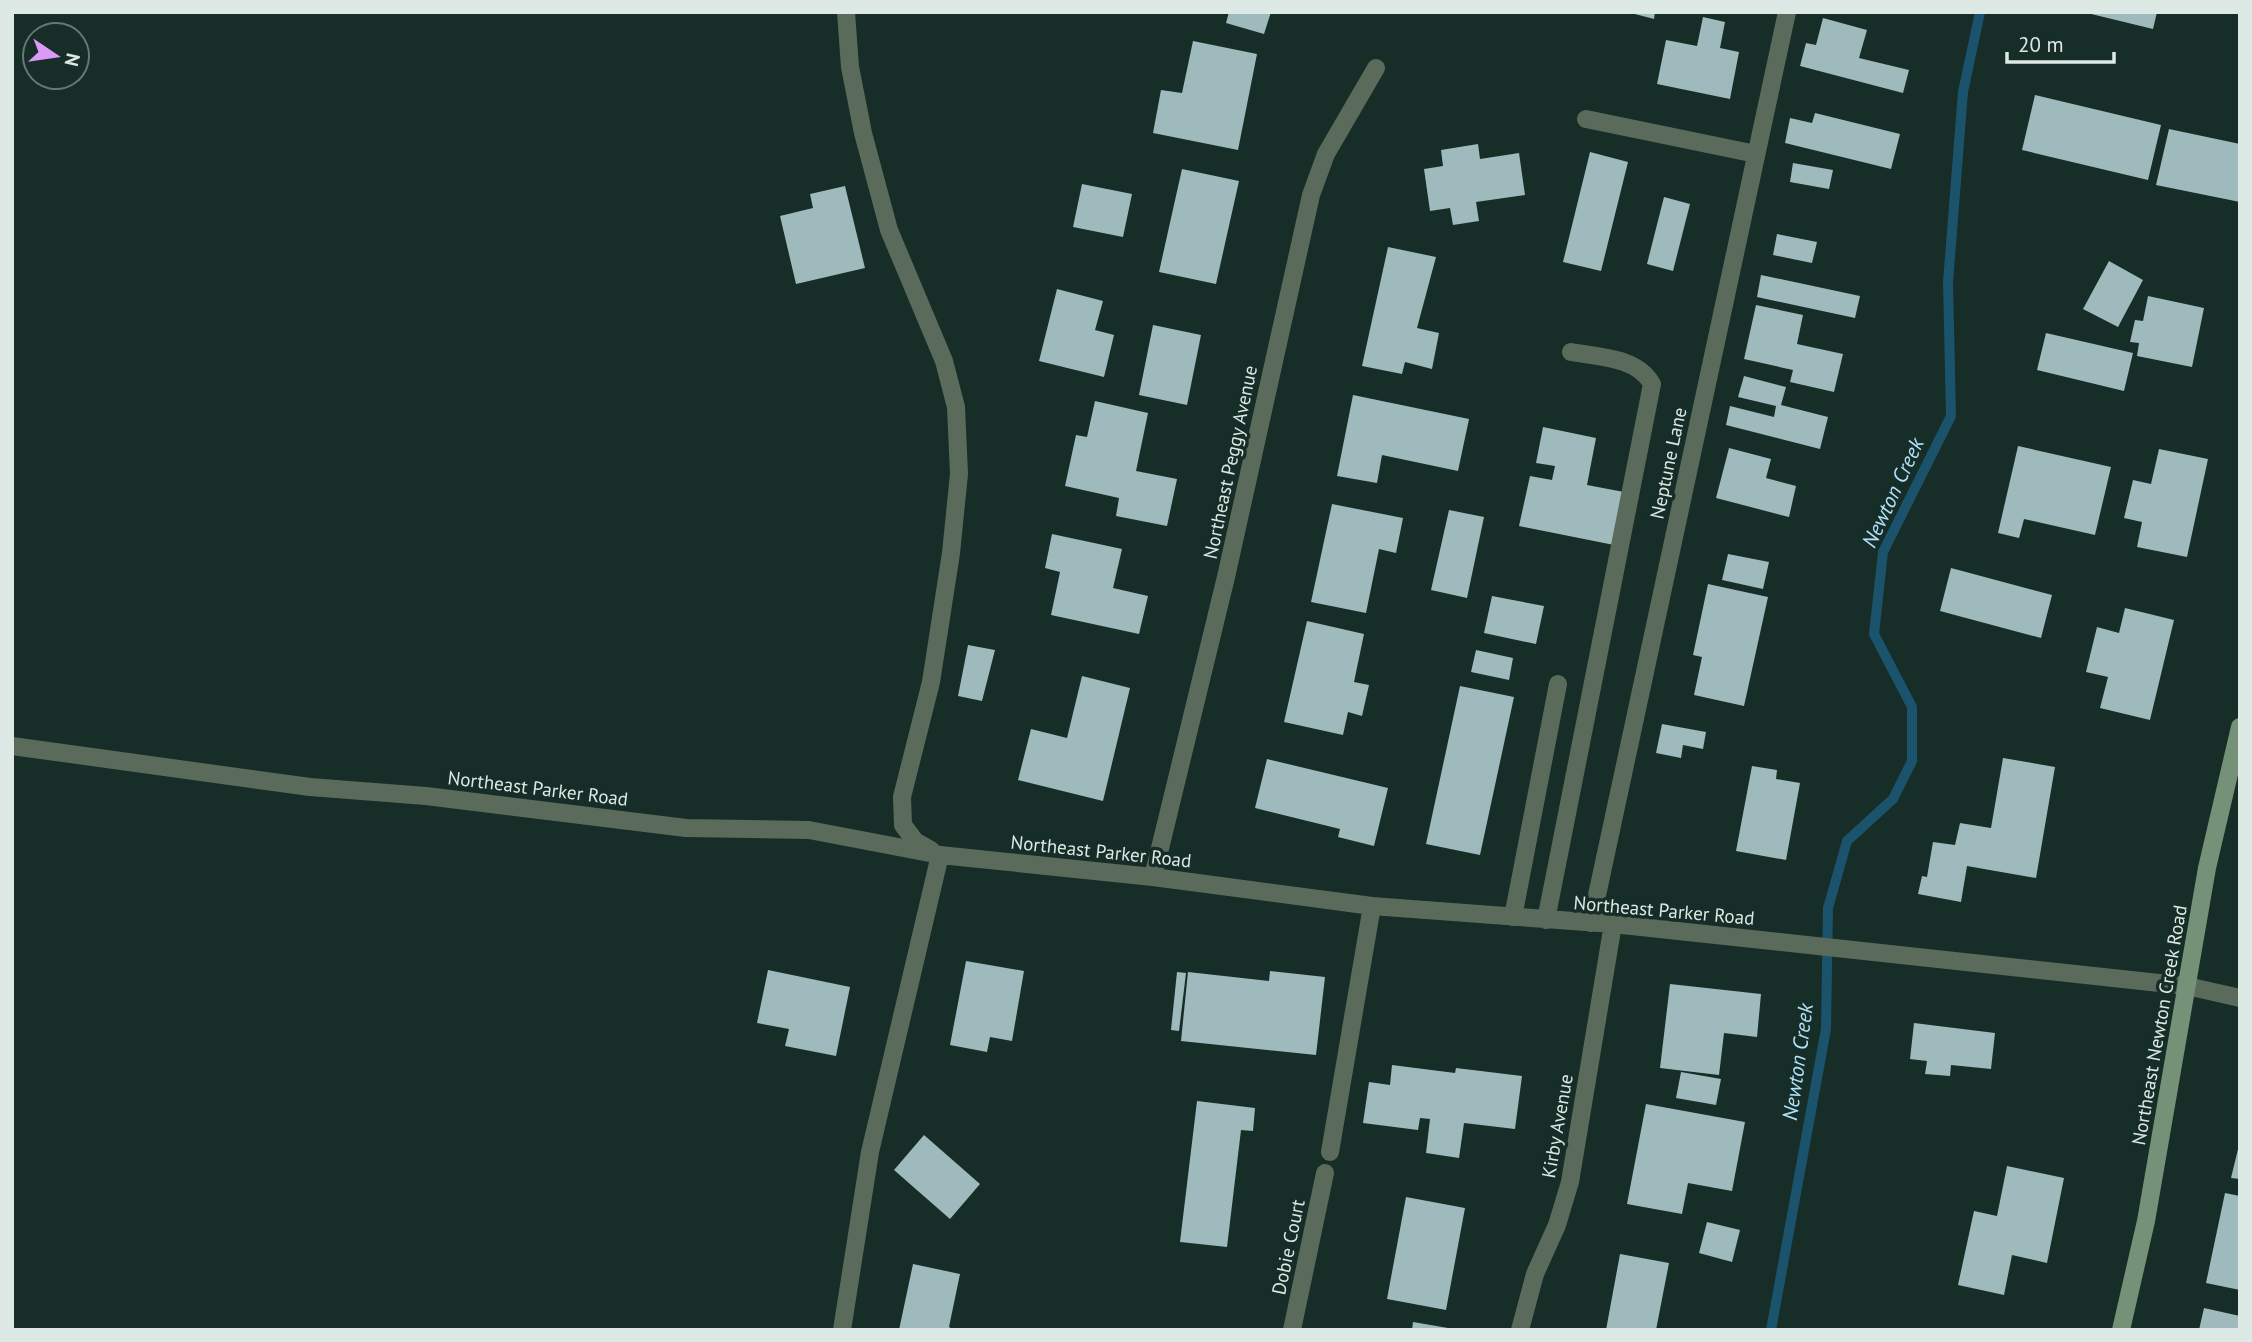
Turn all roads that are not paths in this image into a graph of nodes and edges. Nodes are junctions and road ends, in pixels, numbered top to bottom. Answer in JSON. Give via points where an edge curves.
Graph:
{"nodes":[{"id":1,"x":846,"y":12,"type":"edge"},
{"id":2,"x":1787,"y":12,"type":"edge"},
{"id":3,"x":1376,"y":68,"type":"dead end"},
{"id":4,"x":1586,"y":119,"type":"dead end"},
{"id":5,"x":1756,"y":154,"type":"junction"},
{"id":6,"x":1571,"y":352,"type":"dead end"},
{"id":7,"x":1558,"y":684,"type":"dead end"},
{"id":8,"x":2240,"y":727,"type":"edge"},
{"id":9,"x":12,"y":746,"type":"edge"},
{"id":10,"x":940,"y":855,"type":"junction"},
{"id":11,"x":1153,"y":877,"type":"junction"},
{"id":12,"x":1372,"y":906,"type":"junction"},
{"id":13,"x":1513,"y":917,"type":"junction"},
{"id":14,"x":1546,"y":920,"type":"junction"},
{"id":15,"x":1591,"y":923,"type":"junction"},
{"id":16,"x":1613,"y":924,"type":"junction"},
{"id":17,"x":2186,"y":986,"type":"junction"},
{"id":18,"x":2240,"y":998,"type":"edge"},
{"id":19,"x":1329,"y":1152,"type":"dead end"},
{"id":20,"x":1325,"y":1173,"type":"dead end"},
{"id":21,"x":842,"y":1330,"type":"edge"},
{"id":22,"x":1292,"y":1330,"type":"edge"},
{"id":23,"x":1520,"y":1330,"type":"edge"},
{"id":24,"x":2122,"y":1330,"type":"edge"}],
"edges":[{"from":1,"to":10,"type":"street","via":[[850,67],[863,133],[889,230],[944,360],[956,407],[959,474],[951,553],[931,682],[902,797],[903,825],[915,841]]},
{"from":2,"to":5,"type":"street","name":"Neptune Lane"},
{"from":3,"to":11,"type":"street","name":"Northeast Peggy Avenue","via":[[1326,153],[1311,195]]},
{"from":4,"to":5,"type":"street"},
{"from":5,"to":15,"type":"street","name":"Neptune Lane"},
{"from":6,"to":14,"type":"street","via":[[1629,363],[1645,372],[1652,384]]},
{"from":7,"to":13,"type":"street"},
{"from":8,"to":17,"type":"street","name":"Northeast Newton Creek Road","via":[[2207,868]]},
{"from":9,"to":10,"type":"street","name":"Northeast Parker Road","via":[[310,787],[426,796],[686,828],[809,830]]},
{"from":10,"to":11,"type":"street","name":"Northeast Parker Road"},
{"from":10,"to":21,"type":"street","via":[[870,1152]]},
{"from":11,"to":12,"type":"street","name":"Northeast Parker Road"},
{"from":12,"to":13,"type":"street","name":"Northeast Parker Road"},
{"from":12,"to":19,"type":"street"},
{"from":13,"to":14,"type":"street","name":"Northeast Parker Road"},
{"from":14,"to":15,"type":"street","name":"Northeast Parker Road"},
{"from":15,"to":16,"type":"street","name":"Northeast Parker Road"},
{"from":16,"to":17,"type":"street","name":"Northeast Parker Road"},
{"from":16,"to":23,"type":"street","name":"Kirby Avenue","via":[[1570,1182],[1535,1274]]},
{"from":17,"to":18,"type":"street","name":"Northeast Parker Road"},
{"from":17,"to":24,"type":"street","name":"Northeast Newton Creek Road","via":[[2146,1221]]},
{"from":20,"to":22,"type":"street","name":"Dobie Court"}]}
